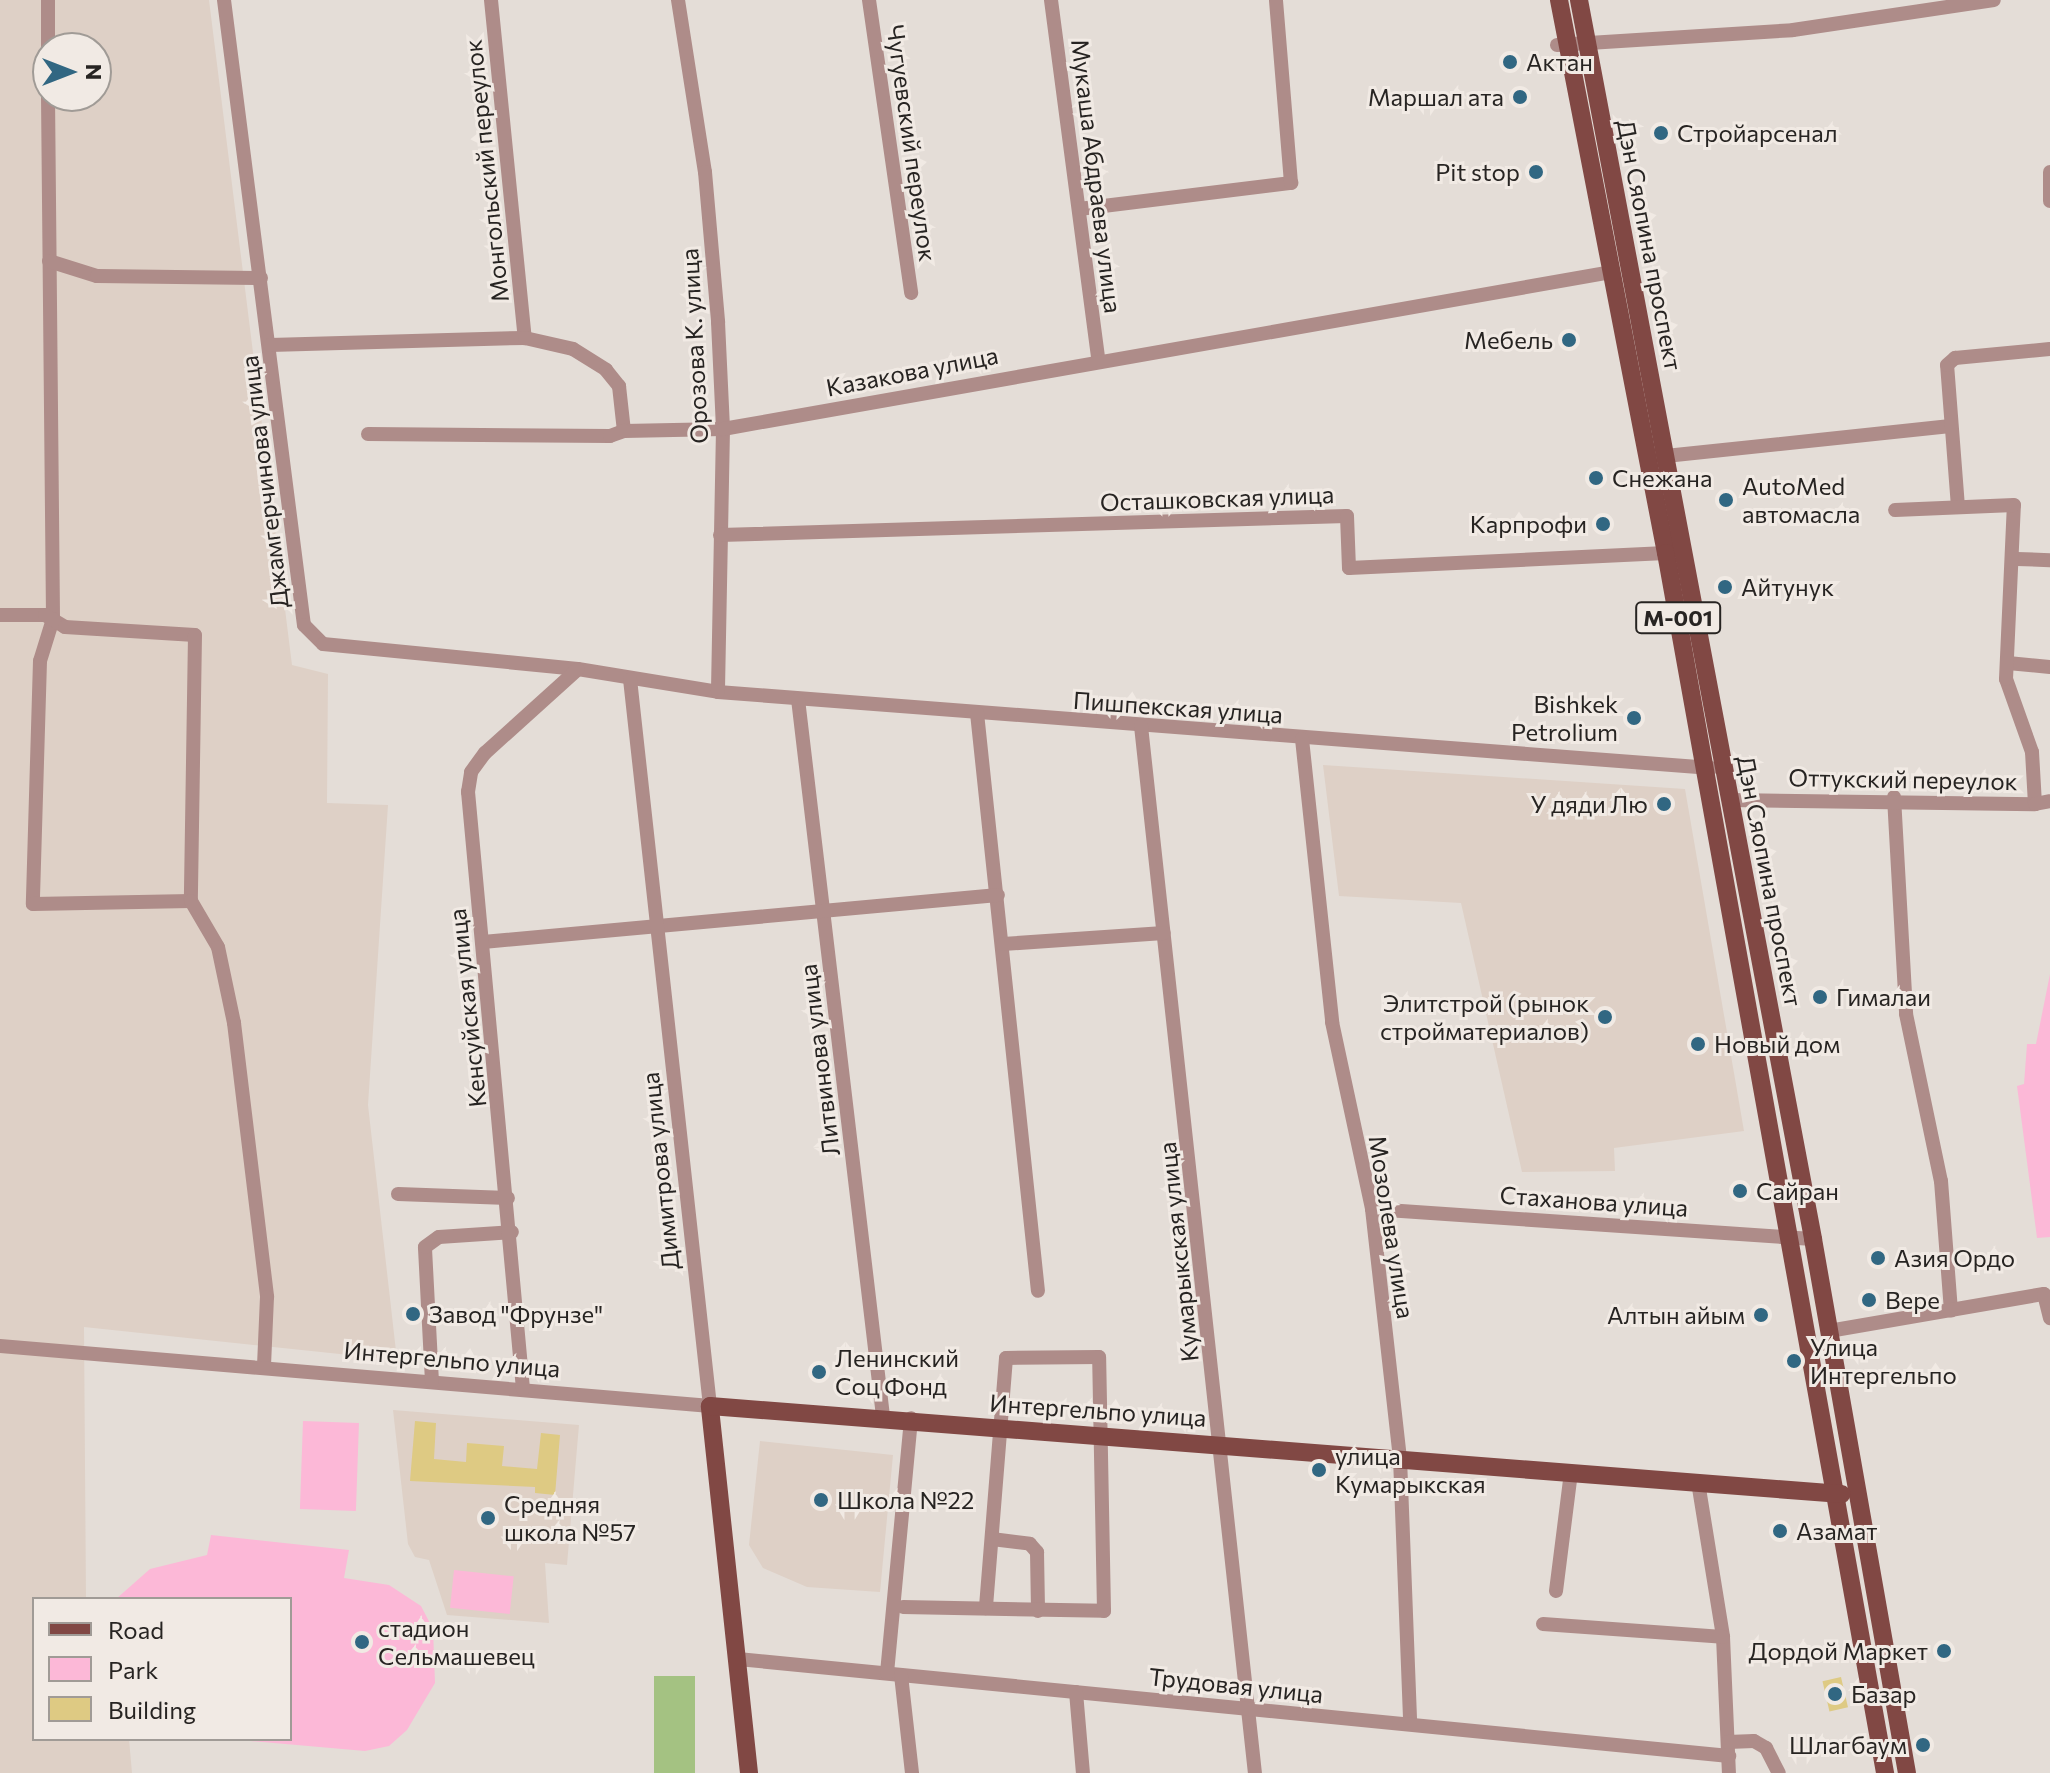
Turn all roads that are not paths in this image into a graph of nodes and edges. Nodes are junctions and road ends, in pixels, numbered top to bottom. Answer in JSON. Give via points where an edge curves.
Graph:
{"nodes":[{"id":1,"x":48,"y":0,"type":"edge"},
{"id":2,"x":224,"y":0,"type":"edge"},
{"id":3,"x":491,"y":0,"type":"edge"},
{"id":4,"x":678,"y":0,"type":"edge"},
{"id":5,"x":869,"y":0,"type":"edge"},
{"id":6,"x":1051,"y":0,"type":"edge"},
{"id":7,"x":1276,"y":0,"type":"edge"},
{"id":8,"x":1559,"y":0,"type":"edge"},
{"id":9,"x":1579,"y":0,"type":"edge"},
{"id":10,"x":1994,"y":0,"type":"edge"},
{"id":11,"x":48,"y":32,"type":"edge"},
{"id":12,"x":1589,"y":46,"type":"junction"},
{"id":13,"x":1563,"y":47,"type":"junction"},
{"id":14,"x":48,"y":112,"type":"edge"},
{"id":15,"x":2049,"y":172,"type":"edge"},
{"id":16,"x":2050,"y":201,"type":"edge"},
{"id":17,"x":1079,"y":209,"type":"junction"},
{"id":18,"x":49,"y":261,"type":"junction"},
{"id":19,"x":1612,"y":272,"type":"junction"},
{"id":20,"x":261,"y":278,"type":"junction"},
{"id":21,"x":911,"y":293,"type":"dead end"},
{"id":22,"x":525,"y":338,"type":"junction"},
{"id":23,"x":270,"y":345,"type":"junction"},
{"id":24,"x":2050,"y":349,"type":"edge"},
{"id":25,"x":1098,"y":358,"type":"junction"},
{"id":26,"x":1950,"y":426,"type":"junction"},
{"id":27,"x":723,"y":429,"type":"junction"},
{"id":28,"x":624,"y":431,"type":"junction"},
{"id":29,"x":368,"y":434,"type":"dead end"},
{"id":30,"x":1656,"y":457,"type":"junction"},
{"id":31,"x":1958,"y":507,"type":"junction"},
{"id":32,"x":1895,"y":510,"type":"dead end"},
{"id":33,"x":720,"y":535,"type":"junction"},
{"id":34,"x":1666,"y":553,"type":"junction"},
{"id":35,"x":2017,"y":559,"type":"junction"},
{"id":36,"x":2050,"y":560,"type":"edge"},
{"id":37,"x":0,"y":615,"type":"edge"},
{"id":38,"x":53,"y":619,"type":"junction"},
{"id":39,"x":2008,"y":663,"type":"junction"},
{"id":40,"x":2050,"y":667,"type":"edge"},
{"id":41,"x":578,"y":669,"type":"junction"},
{"id":42,"x":630,"y":679,"type":"junction"},
{"id":43,"x":718,"y":692,"type":"junction"},
{"id":44,"x":798,"y":699,"type":"junction"},
{"id":45,"x":977,"y":713,"type":"junction"},
{"id":46,"x":1141,"y":726,"type":"junction"},
{"id":47,"x":1302,"y":739,"type":"junction"},
{"id":48,"x":1714,"y":768,"type":"junction"},
{"id":49,"x":1894,"y":797,"type":"junction"},
{"id":50,"x":1730,"y":800,"type":"junction"},
{"id":51,"x":2045,"y":808,"type":"edge"},
{"id":52,"x":998,"y":895,"type":"junction"},
{"id":53,"x":191,"y":901,"type":"junction"},
{"id":54,"x":823,"y":911,"type":"junction"},
{"id":55,"x":656,"y":926,"type":"junction"},
{"id":56,"x":1164,"y":933,"type":"junction"},
{"id":57,"x":483,"y":942,"type":"junction"},
{"id":58,"x":1003,"y":944,"type":"junction"},
{"id":59,"x":398,"y":1194,"type":"dead end"},
{"id":60,"x":508,"y":1198,"type":"junction"},
{"id":61,"x":1372,"y":1209,"type":"junction"},
{"id":62,"x":512,"y":1232,"type":"junction"},
{"id":63,"x":1790,"y":1237,"type":"junction"},
{"id":64,"x":1813,"y":1239,"type":"junction"},
{"id":65,"x":1038,"y":1291,"type":"dead end"},
{"id":66,"x":1951,"y":1311,"type":"junction"},
{"id":67,"x":2050,"y":1318,"type":"edge"},
{"id":68,"x":1829,"y":1331,"type":"junction"},
{"id":69,"x":0,"y":1346,"type":"edge"},
{"id":70,"x":264,"y":1367,"type":"junction"},
{"id":71,"x":432,"y":1382,"type":"junction"},
{"id":72,"x":523,"y":1389,"type":"junction"},
{"id":73,"x":710,"y":1406,"type":"junction"},
{"id":74,"x":883,"y":1416,"type":"junction"},
{"id":75,"x":911,"y":1418,"type":"junction"},
{"id":76,"x":1000,"y":1426,"type":"junction"},
{"id":77,"x":1096,"y":1433,"type":"junction"},
{"id":78,"x":1222,"y":1443,"type":"junction"},
{"id":79,"x":1400,"y":1458,"type":"junction"},
{"id":80,"x":1571,"y":1472,"type":"junction"},
{"id":81,"x":1698,"y":1482,"type":"junction"},
{"id":82,"x":1833,"y":1494,"type":"junction"},
{"id":83,"x":1857,"y":1495,"type":"junction"},
{"id":84,"x":992,"y":1539,"type":"junction"},
{"id":85,"x":1556,"y":1591,"type":"dead end"},
{"id":86,"x":903,"y":1607,"type":"dead end"},
{"id":87,"x":986,"y":1608,"type":"junction"},
{"id":88,"x":1038,"y":1611,"type":"junction"},
{"id":89,"x":1543,"y":1624,"type":"dead end"},
{"id":90,"x":1723,"y":1637,"type":"junction"},
{"id":91,"x":738,"y":1659,"type":"junction"},
{"id":92,"x":894,"y":1674,"type":"junction"},
{"id":93,"x":1076,"y":1692,"type":"junction"},
{"id":94,"x":1251,"y":1709,"type":"junction"},
{"id":95,"x":1410,"y":1724,"type":"junction"},
{"id":96,"x":1729,"y":1749,"type":"junction"},
{"id":97,"x":749,"y":1773,"type":"edge"},
{"id":98,"x":912,"y":1773,"type":"edge"},
{"id":99,"x":1083,"y":1773,"type":"edge"},
{"id":100,"x":1255,"y":1773,"type":"edge"},
{"id":101,"x":1729,"y":1773,"type":"edge"},
{"id":102,"x":1779,"y":1773,"type":"edge"},
{"id":103,"x":1885,"y":1773,"type":"edge"},
{"id":104,"x":1907,"y":1773,"type":"edge"}],
"edges":[{"from":1,"to":11,"type":"street"},
{"from":2,"to":20,"type":"street","name":"Джамгерчинова улица"},
{"from":3,"to":22,"type":"street","name":"Монгольский переулок"},
{"from":4,"to":27,"type":"street","name":"Орозова К. улица","via":[[705,172]]},
{"from":5,"to":21,"type":"street","name":"Чугуевский переулок"},
{"from":6,"to":17,"type":"street","name":"Мукаша Абдраева улица"},
{"from":7,"to":17,"type":"street","via":[[1291,183]]},
{"from":8,"to":13,"type":"main road","name":"Дэн Сяопина проспект","number":"M-001"},
{"from":9,"to":12,"type":"main road","name":"Дэн Сяопина проспект","number":"M-001"},
{"from":10,"to":12,"type":"street","via":[[1793,30]]},
{"from":12,"to":13,"type":"street"},
{"from":12,"to":30,"type":"main road","name":"Дэн Сяопина проспект","number":"M-001"},
{"from":13,"to":19,"type":"main road","name":"Дэн Сяопина проспект","number":"M-001"},
{"from":14,"to":18,"type":"street"},
{"from":15,"to":16,"type":"street"},
{"from":17,"to":25,"type":"street","name":"Мукаша Абдраева улица"},
{"from":18,"to":20,"type":"street","via":[[97,276]]},
{"from":18,"to":38,"type":"street"},
{"from":19,"to":25,"type":"street","name":"Казакова улица"},
{"from":19,"to":30,"type":"main road","name":"Дэн Сяопина проспект","number":"M-001"},
{"from":20,"to":23,"type":"street","name":"Джамгерчинова улица"},
{"from":22,"to":23,"type":"street"},
{"from":22,"to":28,"type":"street","via":[[573,349],[606,370],[619,386]]},
{"from":23,"to":41,"type":"street","name":"Джамгерчинова улица","via":[[304,625],[323,644]]},
{"from":24,"to":26,"type":"street","via":[[1955,358],[1947,365]]},
{"from":25,"to":27,"type":"street","name":"Казакова улица"},
{"from":26,"to":30,"type":"street"},
{"from":26,"to":31,"type":"street"},
{"from":27,"to":28,"type":"street","name":"Казакова улица"},
{"from":27,"to":33,"type":"street","name":"Орозова К. улица"},
{"from":28,"to":29,"type":"street","name":"Казакова улица","via":[[610,436]]},
{"from":30,"to":34,"type":"main road","name":"Дэн Сяопина проспект","number":"M-001"},
{"from":30,"to":48,"type":"main road","name":"Дэн Сяопина проспект","number":"M-001"},
{"from":31,"to":32,"type":"street","name":"Оттукский переулок"},
{"from":31,"to":35,"type":"street","name":"Оттукский переулок","via":[[2014,505]]},
{"from":33,"to":34,"type":"street","name":"Осташковская улица","via":[[1347,516],[1349,568]]},
{"from":33,"to":43,"type":"street","name":"Орозова К. улица"},
{"from":34,"to":48,"type":"main road","name":"Дэн Сяопина проспект","number":"M-001"},
{"from":35,"to":36,"type":"street"},
{"from":35,"to":39,"type":"street","name":"Оттукский переулок"},
{"from":37,"to":38,"type":"street"},
{"from":38,"to":53,"type":"street","via":[[65,627],[195,635]]},
{"from":38,"to":53,"type":"street","via":[[40,661],[33,904]]},
{"from":39,"to":40,"type":"street"},
{"from":39,"to":51,"type":"street","name":"Оттукский переулок","via":[[2009,697],[2032,752]]},
{"from":41,"to":42,"type":"street","name":"Джамгерчинова улица"},
{"from":41,"to":57,"type":"street","name":"Кенсуйская улица","via":[[471,772]]},
{"from":42,"to":43,"type":"street","name":"Пишпекская улица"},
{"from":42,"to":55,"type":"street","name":"Димитрова улица"},
{"from":43,"to":44,"type":"street","name":"Пишпекская улица"},
{"from":44,"to":45,"type":"street","name":"Пишпекская улица"},
{"from":44,"to":54,"type":"street","name":"Литвинова улица"},
{"from":45,"to":46,"type":"street","name":"Пишпекская улица"},
{"from":45,"to":52,"type":"street"},
{"from":46,"to":47,"type":"street","name":"Пишпекская улица"},
{"from":46,"to":56,"type":"street","name":"Кумарыкская улица"},
{"from":47,"to":48,"type":"street","name":"Пишпекская улица"},
{"from":47,"to":61,"type":"street","name":"Мозолева улица","via":[[1332,1022]]},
{"from":48,"to":50,"type":"main road","name":"Дэн Сяопина проспект","number":"M-001"},
{"from":48,"to":63,"type":"main road","name":"Дэн Сяопина проспект","number":"M-001"},
{"from":49,"to":50,"type":"street","name":"Оттукский переулок"},
{"from":49,"to":51,"type":"street","name":"Оттукский переулок"},
{"from":49,"to":66,"type":"street","via":[[1906,1014],[1941,1181]]},
{"from":50,"to":64,"type":"main road","name":"Дэн Сяопина проспект","number":"M-001"},
{"from":52,"to":54,"type":"street"},
{"from":52,"to":58,"type":"street"},
{"from":53,"to":70,"type":"street","via":[[218,947],[234,1023],[267,1297]]},
{"from":54,"to":55,"type":"street"},
{"from":54,"to":74,"type":"street","name":"Литвинова улица"},
{"from":55,"to":57,"type":"street"},
{"from":55,"to":73,"type":"street","name":"Димитрова улица"},
{"from":56,"to":58,"type":"street"},
{"from":56,"to":78,"type":"street","name":"Кумарыкская улица"},
{"from":57,"to":60,"type":"street","name":"Кенсуйская улица"},
{"from":58,"to":65,"type":"street"},
{"from":59,"to":60,"type":"street"},
{"from":60,"to":62,"type":"street","name":"Кенсуйская улица"},
{"from":61,"to":63,"type":"street","name":"Стаханова улица"},
{"from":61,"to":79,"type":"street","name":"Мозолева улица"},
{"from":62,"to":71,"type":"street","via":[[439,1237],[425,1247]]},
{"from":62,"to":72,"type":"street","name":"Кенсуйская улица"},
{"from":63,"to":64,"type":"street","name":"Стаханова улица"},
{"from":63,"to":82,"type":"main road","name":"Дэн Сяопина проспект","number":"M-001"},
{"from":64,"to":68,"type":"main road","name":"Дэн Сяопина проспект","number":"M-001"},
{"from":66,"to":67,"type":"street","via":[[2044,1294]]},
{"from":66,"to":68,"type":"street"},
{"from":68,"to":83,"type":"main road","name":"Дэн Сяопина проспект","number":"M-001"},
{"from":69,"to":70,"type":"street","name":"Интергельпо улица"},
{"from":70,"to":71,"type":"street","name":"Интергельпо улица"},
{"from":71,"to":72,"type":"street","name":"Интергельпо улица"},
{"from":72,"to":73,"type":"street","name":"Интергельпо улица"},
{"from":73,"to":74,"type":"main road","name":"Интергельпо улица"},
{"from":73,"to":91,"type":"main road","name":"Димитрова улица"},
{"from":74,"to":75,"type":"main road","name":"Интергельпо улица"},
{"from":75,"to":76,"type":"main road","name":"Интергельпо улица"},
{"from":75,"to":92,"type":"street"},
{"from":76,"to":77,"type":"main road","name":"Интергельпо улица"},
{"from":76,"to":77,"type":"street","via":[[1006,1358],[1099,1357]]},
{"from":76,"to":84,"type":"street"},
{"from":77,"to":78,"type":"main road","name":"Интергельпо улица"},
{"from":77,"to":88,"type":"street","via":[[1107,1605],[1098,1613]]},
{"from":78,"to":79,"type":"main road","name":"Интергельпо улица"},
{"from":78,"to":94,"type":"street","name":"Кумарыкская улица"},
{"from":79,"to":80,"type":"main road","name":"Интергельпо улица"},
{"from":79,"to":95,"type":"street","name":"Мозолева улица"},
{"from":80,"to":81,"type":"main road","name":"Интергельпо улица"},
{"from":80,"to":85,"type":"street"},
{"from":81,"to":82,"type":"main road","name":"Интергельпо улица"},
{"from":81,"to":90,"type":"street"},
{"from":82,"to":83,"type":"main road","name":"Интергельпо улица"},
{"from":82,"to":103,"type":"main road","name":"Дэн Сяопина проспект","number":"M-001"},
{"from":83,"to":104,"type":"main road","name":"Дэн Сяопина проспект","number":"M-001"},
{"from":84,"to":87,"type":"street"},
{"from":84,"to":88,"type":"street","via":[[1030,1544],[1037,1552]]},
{"from":86,"to":87,"type":"street"},
{"from":87,"to":88,"type":"street"},
{"from":89,"to":90,"type":"street"},
{"from":90,"to":96,"type":"street"},
{"from":91,"to":92,"type":"street","name":"Трудовая улица"},
{"from":91,"to":97,"type":"main road","name":"Димитрова улица"},
{"from":92,"to":93,"type":"street","name":"Трудовая улица"},
{"from":92,"to":98,"type":"street"},
{"from":93,"to":94,"type":"street","name":"Трудовая улица"},
{"from":93,"to":99,"type":"street"},
{"from":94,"to":95,"type":"street","name":"Трудовая улица"},
{"from":94,"to":100,"type":"street","name":"Кумарыкская улица"},
{"from":95,"to":96,"type":"street","name":"Трудовая улица"},
{"from":96,"to":101,"type":"street"},
{"from":96,"to":102,"type":"street","name":"Трудовая улица","via":[[1754,1741],[1766,1748]]}]}
